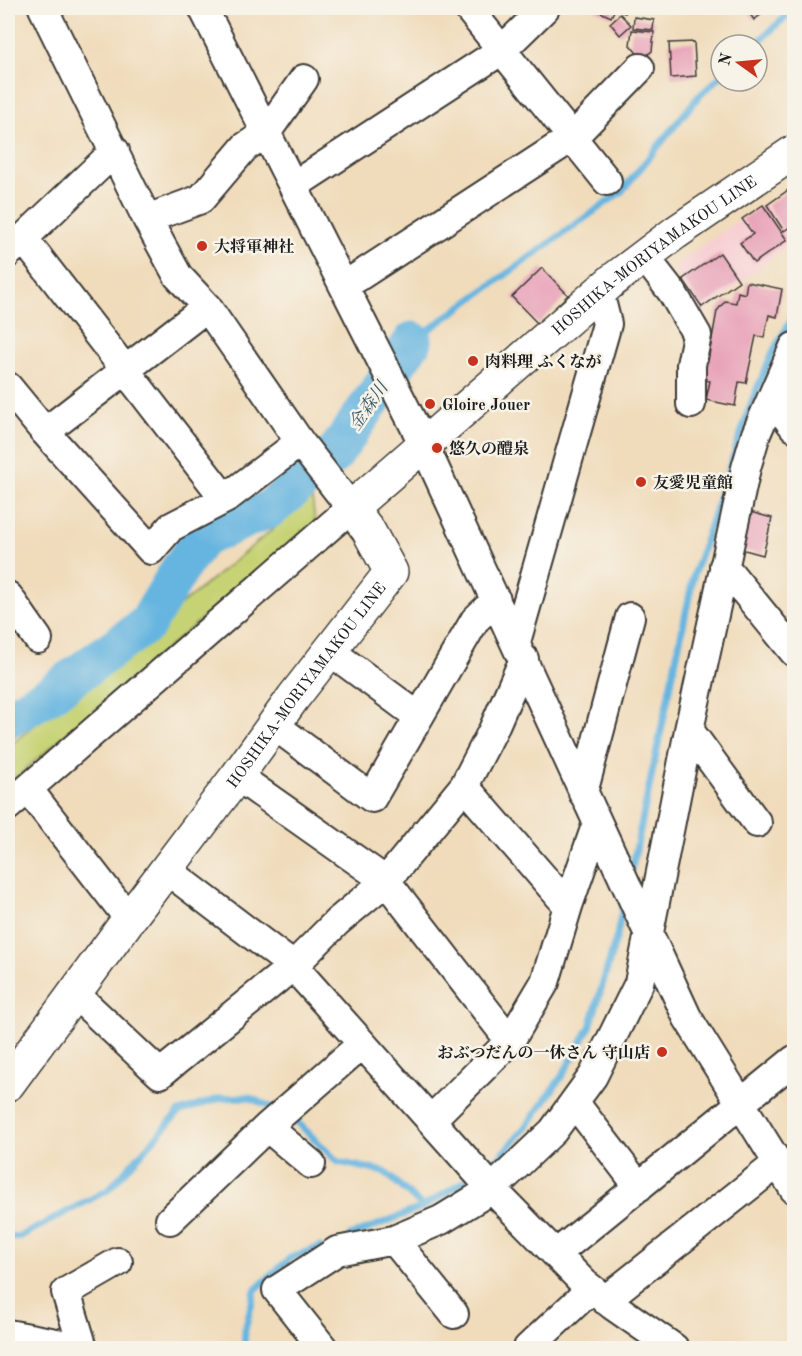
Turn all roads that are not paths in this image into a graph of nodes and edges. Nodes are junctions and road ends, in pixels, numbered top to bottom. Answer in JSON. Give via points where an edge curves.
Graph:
{"nodes":[{"id":1,"x":43,"y":8,"type":"edge"},
{"id":2,"x":203,"y":8,"type":"edge"},
{"id":3,"x":468,"y":8,"type":"edge"},
{"id":4,"x":545,"y":8,"type":"edge"},
{"id":5,"x":502,"y":50,"type":"junction"},
{"id":6,"x":640,"y":68,"type":"dead end"},
{"id":7,"x":304,"y":79,"type":"dead end"},
{"id":8,"x":266,"y":133,"type":"junction"},
{"id":9,"x":573,"y":137,"type":"junction"},
{"id":10,"x":115,"y":152,"type":"junction"},
{"id":11,"x":795,"y":152,"type":"edge"},
{"id":12,"x":607,"y":181,"type":"dead end"},
{"id":13,"x":293,"y":186,"type":"junction"},
{"id":14,"x":147,"y":219,"type":"junction"},
{"id":15,"x":15,"y":245,"type":"edge"},
{"id":16,"x":644,"y":256,"type":"junction"},
{"id":17,"x":599,"y":292,"type":"junction"},
{"id":18,"x":348,"y":295,"type":"junction"},
{"id":19,"x":207,"y":307,"type":"junction"},
{"id":20,"x":795,"y":347,"type":"edge"},
{"id":21,"x":126,"y":371,"type":"junction"},
{"id":22,"x":8,"y":387,"type":"edge"},
{"id":23,"x":772,"y":398,"type":"junction"},
{"id":24,"x":691,"y":404,"type":"dead end"},
{"id":25,"x":795,"y":427,"type":"edge"},
{"id":26,"x":45,"y":432,"type":"junction"},
{"id":27,"x":300,"y":442,"type":"junction"},
{"id":28,"x":424,"y":444,"type":"junction"},
{"id":29,"x":225,"y":499,"type":"junction"},
{"id":30,"x":351,"y":508,"type":"junction"},
{"id":31,"x":724,"y":566,"type":"junction"},
{"id":32,"x":8,"y":596,"type":"edge"},
{"id":33,"x":496,"y":600,"type":"junction"},
{"id":34,"x":630,"y":617,"type":"dead end"},
{"id":35,"x":38,"y":639,"type":"dead end"},
{"id":36,"x":330,"y":651,"type":"junction"},
{"id":37,"x":520,"y":651,"type":"junction"},
{"id":38,"x":795,"y":652,"type":"edge"},
{"id":39,"x":419,"y":717,"type":"junction"},
{"id":40,"x":274,"y":725,"type":"junction"},
{"id":41,"x":689,"y":730,"type":"junction"},
{"id":42,"x":237,"y":776,"type":"junction"},
{"id":43,"x":464,"y":786,"type":"junction"},
{"id":44,"x":583,"y":793,"type":"junction"},
{"id":45,"x":18,"y":798,"type":"edge"},
{"id":46,"x":597,"y":823,"type":"junction"},
{"id":47,"x":758,"y":823,"type":"dead end"},
{"id":48,"x":167,"y":870,"type":"junction"},
{"id":49,"x":386,"y":881,"type":"junction"},
{"id":50,"x":568,"y":906,"type":"junction"},
{"id":51,"x":129,"y":919,"type":"junction"},
{"id":52,"x":649,"y":936,"type":"junction"},
{"id":53,"x":293,"y":966,"type":"junction"},
{"id":54,"x":75,"y":994,"type":"junction"},
{"id":55,"x":510,"y":1041,"type":"junction"},
{"id":56,"x":362,"y":1044,"type":"junction"},
{"id":57,"x":795,"y":1060,"type":"edge"},
{"id":58,"x":8,"y":1084,"type":"edge"},
{"id":59,"x":574,"y":1102,"type":"junction"},
{"id":60,"x":741,"y":1104,"type":"junction"},
{"id":61,"x":431,"y":1120,"type":"junction"},
{"id":62,"x":267,"y":1126,"type":"junction"},
{"id":63,"x":778,"y":1163,"type":"junction"},
{"id":64,"x":311,"y":1164,"type":"dead end"},
{"id":65,"x":490,"y":1187,"type":"junction"},
{"id":66,"x":639,"y":1187,"type":"junction"},
{"id":67,"x":795,"y":1189,"type":"edge"},
{"id":68,"x":170,"y":1220,"type":"dead end"},
{"id":69,"x":394,"y":1240,"type":"junction"},
{"id":70,"x":556,"y":1254,"type":"junction"},
{"id":71,"x":118,"y":1262,"type":"dead end"},
{"id":72,"x":598,"y":1294,"type":"junction"},
{"id":73,"x":454,"y":1314,"type":"dead end"},
{"id":74,"x":8,"y":1334,"type":"edge"},
{"id":75,"x":83,"y":1348,"type":"edge"},
{"id":76,"x":323,"y":1348,"type":"edge"},
{"id":77,"x":528,"y":1348,"type":"edge"},
{"id":78,"x":674,"y":1348,"type":"edge"}],
"edges":[{"from":1,"to":10,"type":"street"},
{"from":2,"to":8,"type":"street"},
{"from":3,"to":5,"type":"street"},
{"from":4,"to":5,"type":"street"},
{"from":5,"to":9,"type":"street"},
{"from":5,"to":13,"type":"street"},
{"from":6,"to":9,"type":"street"},
{"from":7,"to":8,"type":"street"},
{"from":8,"to":13,"type":"street"},
{"from":8,"to":14,"type":"street","via":[[245,147],[201,199]]},
{"from":9,"to":12,"type":"street"},
{"from":9,"to":18,"type":"street"},
{"from":10,"to":14,"type":"street"},
{"from":10,"to":15,"type":"street"},
{"from":11,"to":16,"type":"main road","name":"HOSHIKA-MORIYAMAKOU LINE"},
{"from":13,"to":18,"type":"street"},
{"from":14,"to":19,"type":"street","via":[[178,276]]},
{"from":15,"to":21,"type":"street"},
{"from":16,"to":17,"type":"main road","name":"HOSHIKA-MORIYAMAKOU LINE"},
{"from":16,"to":24,"type":"street","via":[[697,334],[691,365]]},
{"from":17,"to":28,"type":"main road","name":"HOSHIKA-MORIYAMAKOU LINE"},
{"from":17,"to":37,"type":"street","via":[[607,324]]},
{"from":18,"to":28,"type":"street"},
{"from":19,"to":21,"type":"street"},
{"from":19,"to":27,"type":"street"},
{"from":20,"to":23,"type":"street"},
{"from":21,"to":26,"type":"street"},
{"from":21,"to":29,"type":"street"},
{"from":22,"to":26,"type":"street"},
{"from":23,"to":25,"type":"street"},
{"from":23,"to":31,"type":"street","via":[[746,468]]},
{"from":26,"to":29,"type":"street","via":[[151,550],[171,527]]},
{"from":27,"to":29,"type":"street"},
{"from":27,"to":30,"type":"street"},
{"from":28,"to":30,"type":"main road","name":"HOSHIKA-MORIYAMAKOU LINE"},
{"from":28,"to":33,"type":"street"},
{"from":30,"to":36,"type":"main road","name":"HOSHIKA-MORIYAMAKOU LINE","via":[[391,572]]},
{"from":30,"to":45,"type":"street"},
{"from":31,"to":38,"type":"street"},
{"from":31,"to":41,"type":"street"},
{"from":32,"to":35,"type":"street"},
{"from":33,"to":37,"type":"street"},
{"from":33,"to":39,"type":"street","via":[[476,620]]},
{"from":34,"to":44,"type":"street"},
{"from":36,"to":39,"type":"street"},
{"from":36,"to":40,"type":"main road","name":"HOSHIKA-MORIYAMAKOU LINE"},
{"from":37,"to":43,"type":"street","via":[[493,730]]},
{"from":37,"to":44,"type":"street"},
{"from":39,"to":40,"type":"street","via":[[372,798]]},
{"from":40,"to":42,"type":"main road","name":"HOSHIKA-MORIYAMAKOU LINE"},
{"from":41,"to":47,"type":"street"},
{"from":41,"to":52,"type":"street"},
{"from":42,"to":48,"type":"main road","name":"HOSHIKA-MORIYAMAKOU LINE"},
{"from":42,"to":49,"type":"street"},
{"from":43,"to":49,"type":"street"},
{"from":43,"to":50,"type":"street"},
{"from":44,"to":46,"type":"street"},
{"from":45,"to":51,"type":"street"},
{"from":46,"to":50,"type":"street"},
{"from":46,"to":52,"type":"street"},
{"from":48,"to":51,"type":"main road","name":"HOSHIKA-MORIYAMAKOU LINE"},
{"from":48,"to":53,"type":"street"},
{"from":49,"to":53,"type":"street"},
{"from":49,"to":55,"type":"street"},
{"from":50,"to":55,"type":"street","via":[[545,982]]},
{"from":51,"to":54,"type":"main road","name":"HOSHIKA-MORIYAMAKOU LINE"},
{"from":52,"to":59,"type":"street","via":[[639,983],[593,1076]]},
{"from":52,"to":60,"type":"street","via":[[687,1017]]},
{"from":53,"to":54,"type":"street","via":[[160,1074]]},
{"from":53,"to":56,"type":"street"},
{"from":54,"to":58,"type":"main road","name":"HOSHIKA-MORIYAMAKOU LINE"},
{"from":55,"to":61,"type":"street"},
{"from":56,"to":61,"type":"street"},
{"from":56,"to":62,"type":"street"},
{"from":57,"to":60,"type":"street"},
{"from":59,"to":65,"type":"street","via":[[553,1131]]},
{"from":59,"to":66,"type":"street"},
{"from":60,"to":63,"type":"street"},
{"from":60,"to":66,"type":"street"},
{"from":61,"to":65,"type":"street"},
{"from":62,"to":64,"type":"street"},
{"from":62,"to":68,"type":"street"},
{"from":63,"to":67,"type":"street"},
{"from":63,"to":72,"type":"street"},
{"from":65,"to":69,"type":"street","via":[[441,1220]]},
{"from":65,"to":70,"type":"street"},
{"from":66,"to":70,"type":"street"},
{"from":69,"to":73,"type":"street"},
{"from":69,"to":76,"type":"street","via":[[337,1251],[277,1290]]},
{"from":70,"to":72,"type":"street"},
{"from":71,"to":75,"type":"street","via":[[66,1292]]},
{"from":72,"to":77,"type":"street"},
{"from":72,"to":78,"type":"street"},
{"from":74,"to":75,"type":"street"}]}
